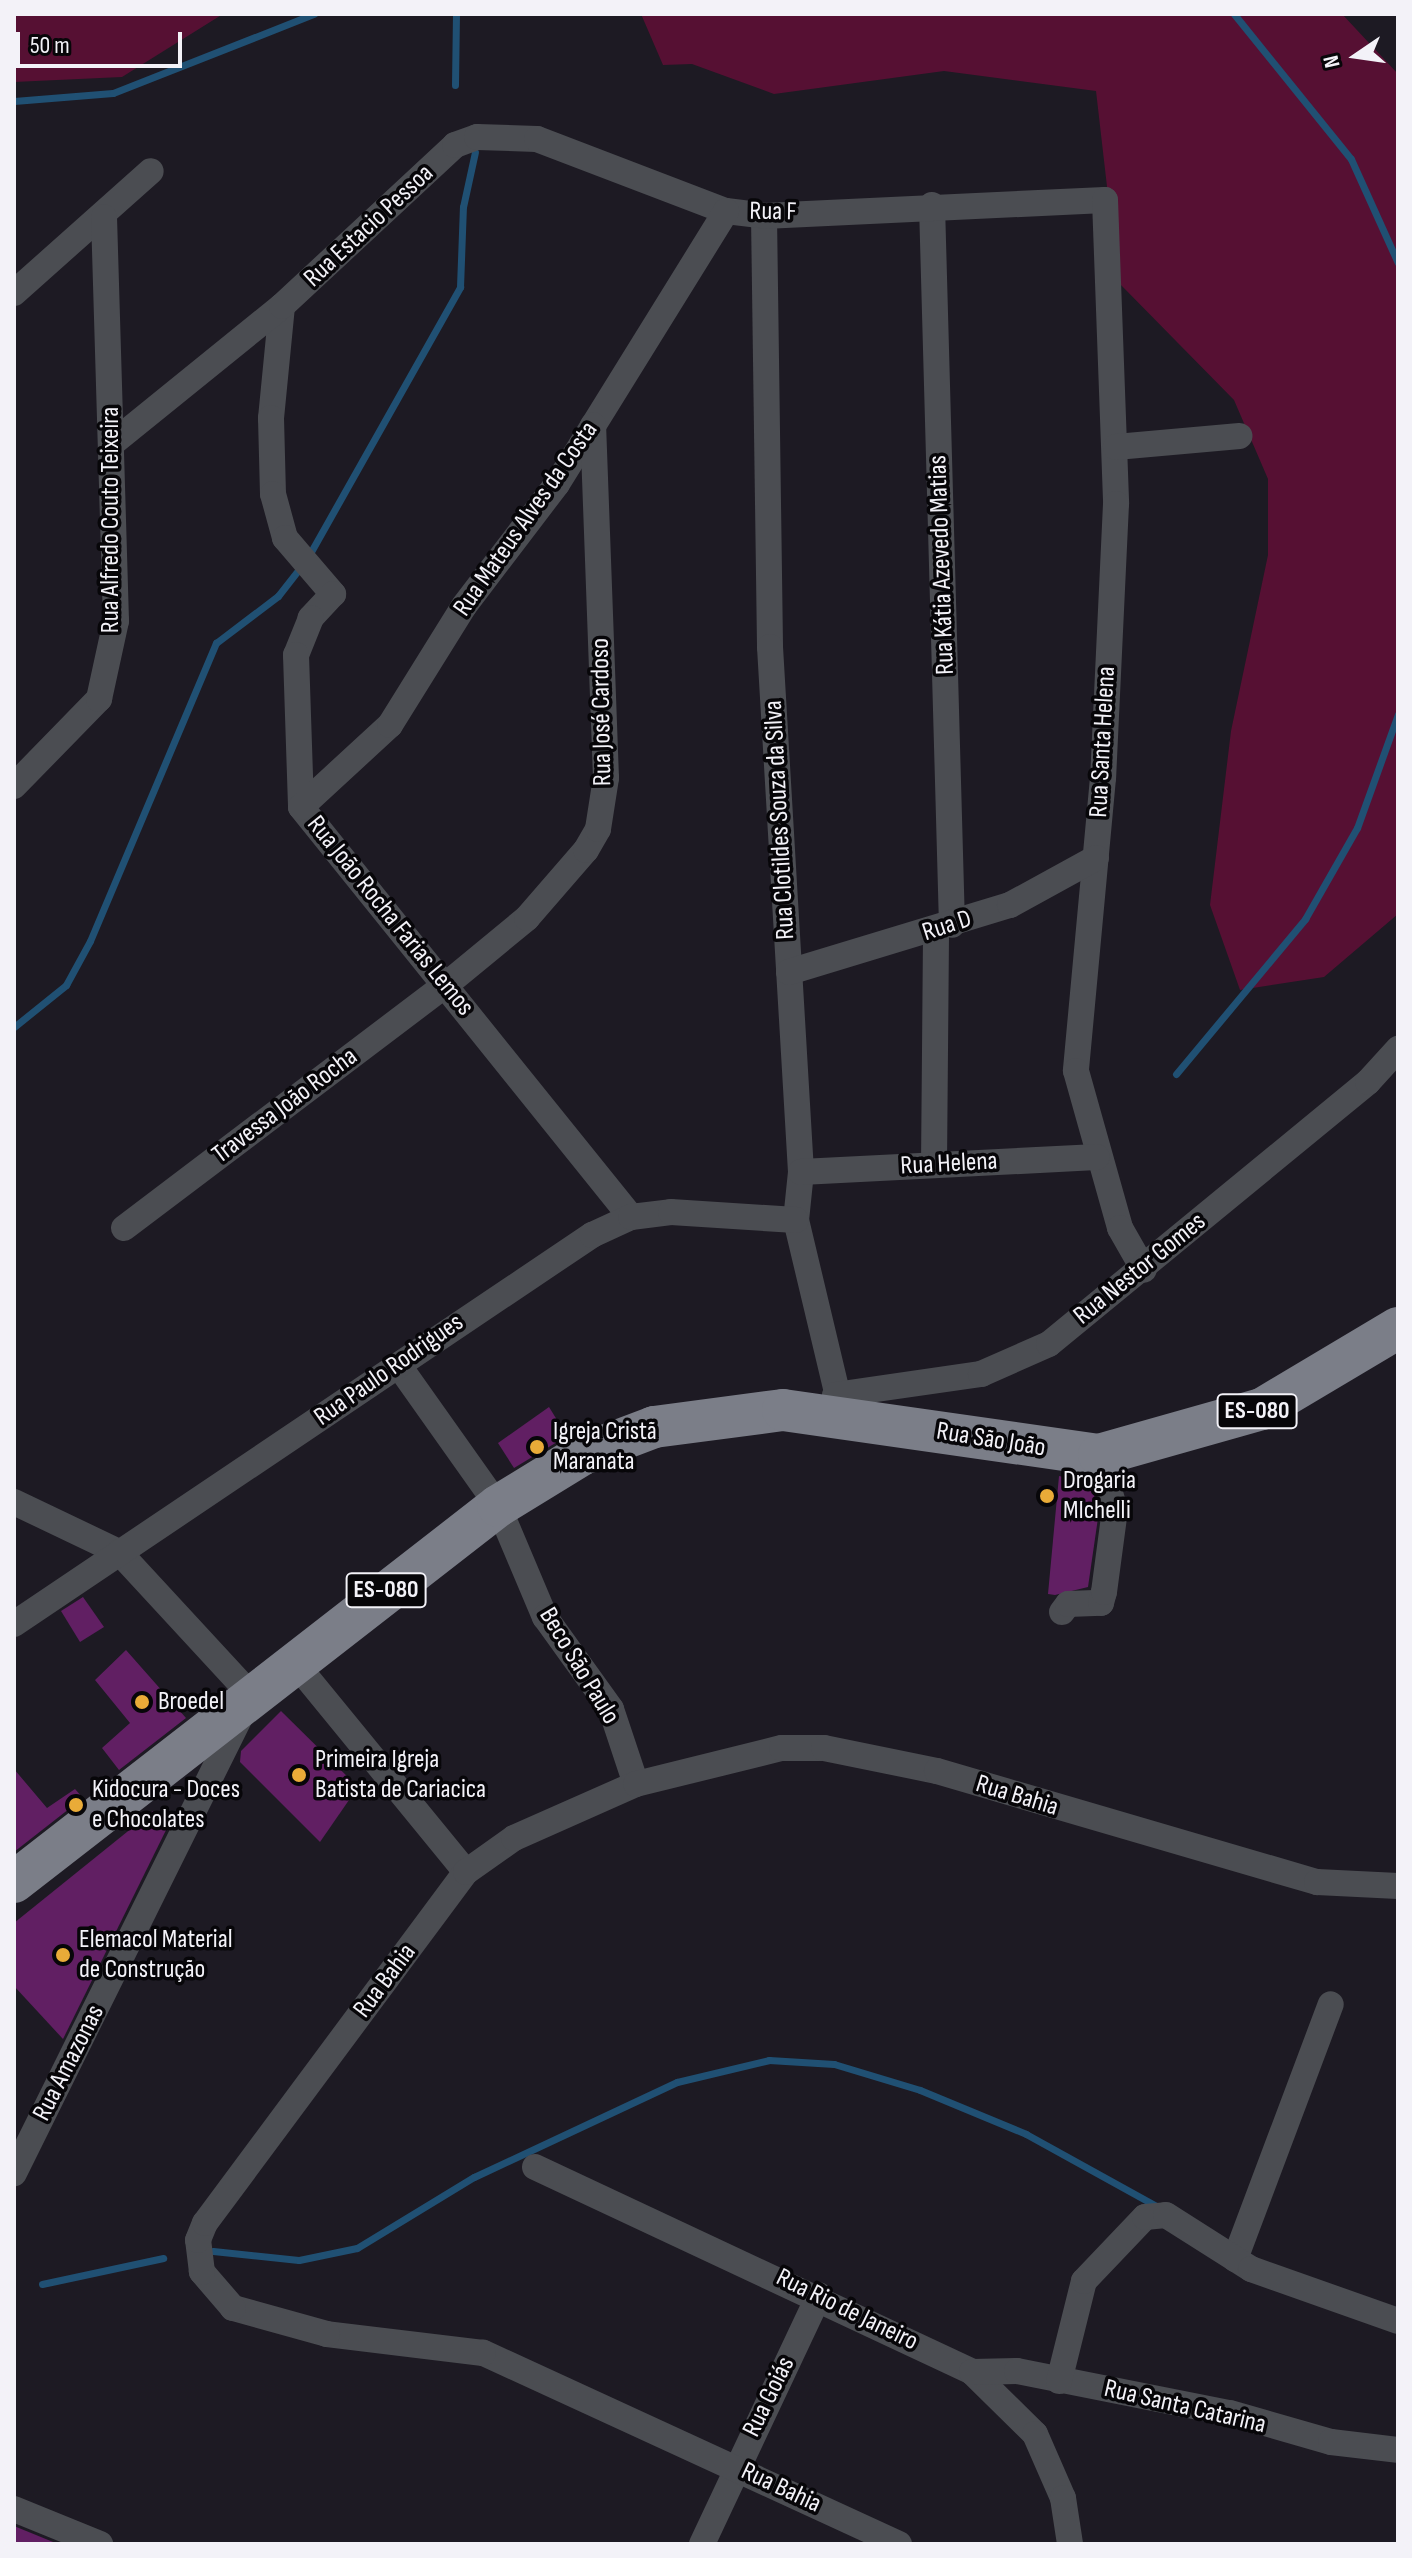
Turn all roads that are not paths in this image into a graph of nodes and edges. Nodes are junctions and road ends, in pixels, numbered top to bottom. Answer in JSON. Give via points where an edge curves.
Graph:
{"nodes":[{"id":1,"x":455,"y":145,"type":"joint"},
{"id":2,"x":151,"y":171,"type":"dead end"},
{"id":3,"x":1105,"y":200,"type":"joint"},
{"id":4,"x":932,"y":205,"type":"junction"},
{"id":5,"x":726,"y":211,"type":"junction"},
{"id":6,"x":764,"y":216,"type":"junction"},
{"id":7,"x":104,"y":217,"type":"junction"},
{"id":8,"x":14,"y":293,"type":"edge"},
{"id":9,"x":282,"y":306,"type":"junction"},
{"id":10,"x":593,"y":425,"type":"junction"},
{"id":11,"x":1240,"y":436,"type":"dead end"},
{"id":12,"x":114,"y":442,"type":"junction"},
{"id":13,"x":1116,"y":447,"type":"junction"},
{"id":14,"x":14,"y":786,"type":"edge"},
{"id":15,"x":301,"y":807,"type":"junction"},
{"id":16,"x":1096,"y":858,"type":"junction"},
{"id":17,"x":944,"y":927,"type":"junction"},
{"id":18,"x":789,"y":972,"type":"junction"},
{"id":19,"x":447,"y":984,"type":"junction"},
{"id":20,"x":1398,"y":1049,"type":"edge"},
{"id":21,"x":1097,"y":1157,"type":"junction"},
{"id":22,"x":934,"y":1165,"type":"junction"},
{"id":23,"x":801,"y":1172,"type":"junction"},
{"id":24,"x":631,"y":1217,"type":"junction"},
{"id":25,"x":796,"y":1220,"type":"junction"},
{"id":26,"x":124,"y":1228,"type":"dead end"},
{"id":27,"x":1144,"y":1270,"type":"junction"},
{"id":28,"x":1398,"y":1328,"type":"edge"},
{"id":29,"x":399,"y":1366,"type":"junction"},
{"id":30,"x":839,"y":1406,"type":"junction"},
{"id":31,"x":1099,"y":1455,"type":"junction"},
{"id":32,"x":14,"y":1502,"type":"edge"},
{"id":33,"x":498,"y":1506,"type":"junction"},
{"id":34,"x":119,"y":1552,"type":"junction"},
{"id":35,"x":1062,"y":1612,"type":"dead end"},
{"id":36,"x":14,"y":1624,"type":"edge"},
{"id":37,"x":295,"y":1663,"type":"junction"},
{"id":38,"x":251,"y":1695,"type":"junction"},
{"id":39,"x":636,"y":1784,"type":"junction"},
{"id":40,"x":466,"y":1872,"type":"junction"},
{"id":41,"x":14,"y":1882,"type":"edge"},
{"id":42,"x":1398,"y":1886,"type":"edge"},
{"id":43,"x":1331,"y":2004,"type":"dead end"},
{"id":44,"x":535,"y":2167,"type":"dead end"},
{"id":45,"x":14,"y":2173,"type":"edge"},
{"id":46,"x":1235,"y":2259,"type":"junction"},
{"id":47,"x":819,"y":2295,"type":"junction"},
{"id":48,"x":1398,"y":2321,"type":"edge"},
{"id":49,"x":972,"y":2372,"type":"junction"},
{"id":50,"x":1059,"y":2381,"type":"junction"},
{"id":51,"x":1398,"y":2450,"type":"edge"},
{"id":52,"x":735,"y":2466,"type":"junction"},
{"id":53,"x":14,"y":2509,"type":"edge"},
{"id":54,"x":100,"y":2544,"type":"edge"},
{"id":55,"x":702,"y":2544,"type":"edge"},
{"id":56,"x":899,"y":2544,"type":"edge"},
{"id":57,"x":1070,"y":2544,"type":"edge"}],
"edges":[{"from":1,"to":5,"type":"street","name":"Rua F","via":[[493,136],[537,139]]},
{"from":1,"to":9,"type":"street","name":"Rua Estacio Pessoa"},
{"from":2,"to":7,"type":"street"},
{"from":3,"to":4,"type":"street","name":"Rua F"},
{"from":3,"to":13,"type":"street","name":"Rua Santa Helena"},
{"from":4,"to":6,"type":"street","name":"Rua F"},
{"from":4,"to":17,"type":"street","name":"Rua Kátia Azevedo Matias"},
{"from":5,"to":6,"type":"street","name":"Rua F"},
{"from":5,"to":10,"type":"street","name":"Rua Mateus Alves da Costa"},
{"from":6,"to":18,"type":"street","name":"Rua Clotildes Souza da Silva","via":[[770,647]]},
{"from":7,"to":8,"type":"street"},
{"from":7,"to":12,"type":"street","name":"Rua Alfredo Couto Teixeira"},
{"from":9,"to":12,"type":"street","name":"Rua Estacio Pessoa"},
{"from":9,"to":15,"type":"street","name":"Rua João Rocha Farias Lemos","via":[[271,418],[273,494],[285,538],[333,594],[311,618],[296,655]]},
{"from":10,"to":15,"type":"street","name":"Rua Mateus Alves da Costa","via":[[390,725]]},
{"from":10,"to":19,"type":"street","name":"Rua José Cardoso","via":[[604,806],[586,850],[557,886]]},
{"from":11,"to":13,"type":"street"},
{"from":12,"to":14,"type":"street","name":"Rua Alfredo Couto Teixeira","via":[[116,621],[107,674],[86,720]]},
{"from":13,"to":16,"type":"street","name":"Rua Santa Helena"},
{"from":15,"to":19,"type":"street","name":"Rua João Rocha Farias Lemos","via":[[369,898]]},
{"from":16,"to":17,"type":"street","name":"Rua D","via":[[1033,895]]},
{"from":16,"to":21,"type":"street","name":"Rua Santa Helena","via":[[1075,1055]]},
{"from":17,"to":18,"type":"street","name":"Rua D"},
{"from":17,"to":22,"type":"street","name":"Rua Kátia Azevedo Matias"},
{"from":18,"to":23,"type":"street","name":"Rua Clotildes Souza da Silva"},
{"from":19,"to":24,"type":"street","name":"Rua João Rocha Farias Lemos"},
{"from":19,"to":26,"type":"street","name":"Travessa João Rocha"},
{"from":20,"to":27,"type":"street","name":"Rua Nestor Gomes"},
{"from":21,"to":22,"type":"street","name":"Rua Helena"},
{"from":21,"to":27,"type":"street","name":"Rua Santa Helena","via":[[1120,1228]]},
{"from":22,"to":23,"type":"street","name":"Rua Helena"},
{"from":23,"to":25,"type":"street","name":"Rua Clotildes Souza da Silva"},
{"from":24,"to":25,"type":"street","name":"Rua Paulo Rodrigues","via":[[721,1212]]},
{"from":24,"to":29,"type":"street","name":"Rua Paulo Rodrigues","via":[[557,1254]]},
{"from":25,"to":30,"type":"street","name":"Rua Clotildes Souza da Silva"},
{"from":27,"to":30,"type":"street","name":"Rua Nestor Gomes","via":[[1049,1344],[1002,1367]]},
{"from":28,"to":31,"type":"main road","name":"Rua São João","number":"ES-080","via":[[1262,1409]]},
{"from":29,"to":33,"type":"street","name":"Beco São Paulo"},
{"from":29,"to":34,"type":"street","name":"Rua Paulo Rodrigues"},
{"from":30,"to":31,"type":"main road","name":"Rua São João","number":"ES-080"},
{"from":30,"to":33,"type":"main road","number":"ES-080","via":[[737,1412],[654,1427],[583,1454]]},
{"from":31,"to":35,"type":"street","via":[[1115,1510],[1104,1592],[1101,1603],[1068,1604]]},
{"from":32,"to":34,"type":"street"},
{"from":33,"to":37,"type":"main road","number":"ES-080"},
{"from":33,"to":39,"type":"street","name":"Beco São Paulo","via":[[545,1617],[611,1709]]},
{"from":34,"to":36,"type":"street","name":"Rua Paulo Rodrigues"},
{"from":34,"to":38,"type":"street"},
{"from":37,"to":38,"type":"main road","number":"ES-080"},
{"from":37,"to":40,"type":"street"},
{"from":38,"to":41,"type":"main road","number":"ES-080"},
{"from":38,"to":45,"type":"street","name":"Rua Amazonas"},
{"from":39,"to":40,"type":"street","name":"Rua Bahia","via":[[514,1838]]},
{"from":39,"to":42,"type":"street","name":"Rua Bahia","via":[[804,1746],[937,1771],[1317,1882]]},
{"from":40,"to":52,"type":"street","name":"Rua Bahia","via":[[205,2223],[198,2258],[208,2287],[233,2308],[272,2321],[483,2353]]},
{"from":43,"to":46,"type":"street"},
{"from":44,"to":47,"type":"street","name":"Rua Rio de Janeiro"},
{"from":46,"to":48,"type":"street","via":[[1356,2311]]},
{"from":46,"to":50,"type":"street","via":[[1166,2215],[1134,2221],[1084,2281]]},
{"from":47,"to":49,"type":"street","name":"Rua Rio de Janeiro"},
{"from":47,"to":52,"type":"street","name":"Rua Goiás"},
{"from":49,"to":50,"type":"street","name":"Rua Santa Catarina","via":[[1017,2371]]},
{"from":49,"to":57,"type":"street","name":"Rua Rio de Janeiro","via":[[1035,2434],[1063,2498]]},
{"from":50,"to":51,"type":"street","name":"Rua Santa Catarina","via":[[1230,2413],[1331,2442]]},
{"from":52,"to":55,"type":"street","name":"Rua Goiás"},
{"from":52,"to":56,"type":"street","name":"Rua Bahia"},
{"from":53,"to":54,"type":"street"}]}
